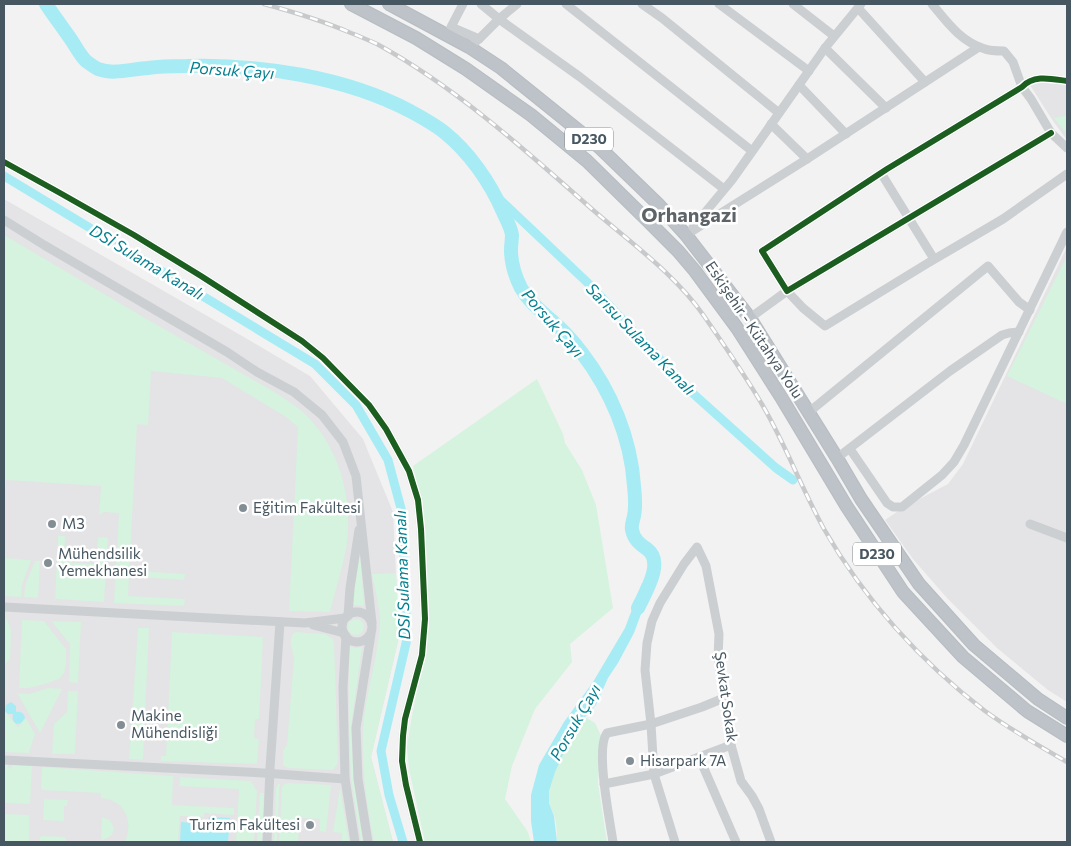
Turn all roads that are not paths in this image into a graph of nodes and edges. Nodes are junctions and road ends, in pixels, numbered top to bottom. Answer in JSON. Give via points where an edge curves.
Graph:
{"nodes":[{"id":1,"x":351,"y":4,"type":"edge"},
{"id":2,"x":389,"y":4,"type":"edge"},
{"id":3,"x":463,"y":4,"type":"edge"},
{"id":4,"x":481,"y":4,"type":"edge"},
{"id":5,"x":517,"y":4,"type":"edge"},
{"id":6,"x":566,"y":4,"type":"edge"},
{"id":7,"x":642,"y":4,"type":"edge"},
{"id":8,"x":719,"y":4,"type":"edge"},
{"id":9,"x":793,"y":4,"type":"edge"},
{"id":10,"x":932,"y":4,"type":"edge"},
{"id":11,"x":859,"y":6,"type":"edge"},
{"id":12,"x":499,"y":19,"type":"junction"},
{"id":13,"x":834,"y":36,"type":"junction"},
{"id":14,"x":474,"y":43,"type":"junction"},
{"id":15,"x":979,"y":47,"type":"junction"},
{"id":16,"x":825,"y":48,"type":"junction"},
{"id":17,"x":809,"y":71,"type":"junction"},
{"id":18,"x":1067,"y":81,"type":"edge"},
{"id":19,"x":926,"y":82,"type":"junction"},
{"id":20,"x":799,"y":85,"type":"junction"},
{"id":21,"x":1022,"y":87,"type":"junction"},
{"id":22,"x":886,"y":108,"type":"junction"},
{"id":23,"x":779,"y":113,"type":"junction"},
{"id":24,"x":771,"y":124,"type":"junction"},
{"id":25,"x":1051,"y":133,"type":"junction"},
{"id":26,"x":846,"y":134,"type":"junction"},
{"id":27,"x":1067,"y":148,"type":"edge"},
{"id":28,"x":752,"y":151,"type":"junction"},
{"id":29,"x":807,"y":159,"type":"junction"},
{"id":30,"x":4,"y":162,"type":"edge"},
{"id":31,"x":881,"y":173,"type":"junction"},
{"id":32,"x":1067,"y":174,"type":"edge"},
{"id":33,"x":724,"y":189,"type":"junction"},
{"id":34,"x":909,"y":218,"type":"junction"},
{"id":35,"x":4,"y":220,"type":"edge"},
{"id":36,"x":1067,"y":232,"type":"edge"},
{"id":37,"x":686,"y":235,"type":"junction"},
{"id":38,"x":934,"y":259,"type":"junction"},
{"id":39,"x":787,"y":291,"type":"junction"},
{"id":40,"x":1030,"y":310,"type":"junction"},
{"id":41,"x":750,"y":318,"type":"junction"},
{"id":42,"x":736,"y":328,"type":"junction"},
{"id":43,"x":1019,"y":332,"type":"junction"},
{"id":44,"x":809,"y":412,"type":"junction"},
{"id":45,"x":850,"y":449,"type":"junction"},
{"id":46,"x":837,"y":458,"type":"junction"},
{"id":47,"x":361,"y":517,"type":"junction"},
{"id":48,"x":1030,"y":524,"type":"dead end"},
{"id":49,"x":1067,"y":538,"type":"edge"},
{"id":50,"x":4,"y":607,"type":"edge"},
{"id":51,"x":347,"y":617,"type":"junction"},
{"id":52,"x":280,"y":622,"type":"junction"},
{"id":53,"x":305,"y":623,"type":"junction"},
{"id":54,"x":372,"y":623,"type":"junction"},
{"id":55,"x":345,"y":634,"type":"junction"},
{"id":56,"x":370,"y":634,"type":"junction"},
{"id":57,"x":724,"y":698,"type":"junction"},
{"id":58,"x":1067,"y":718,"type":"edge"},
{"id":59,"x":650,"y":724,"type":"junction"},
{"id":60,"x":1067,"y":736,"type":"edge"},
{"id":61,"x":731,"y":745,"type":"junction"},
{"id":62,"x":699,"y":757,"type":"junction"},
{"id":63,"x":4,"y":760,"type":"edge"},
{"id":64,"x":270,"y":773,"type":"junction"},
{"id":65,"x":654,"y":774,"type":"junction"},
{"id":66,"x":345,"y":779,"type":"junction"},
{"id":67,"x":604,"y":784,"type":"junction"},
{"id":68,"x":267,"y":842,"type":"edge"},
{"id":69,"x":355,"y":842,"type":"edge"},
{"id":70,"x":368,"y":842,"type":"edge"},
{"id":71,"x":420,"y":842,"type":"edge"},
{"id":72,"x":613,"y":842,"type":"edge"},
{"id":73,"x":675,"y":842,"type":"edge"},
{"id":74,"x":736,"y":842,"type":"edge"},
{"id":75,"x":771,"y":842,"type":"edge"}],
"edges":[{"from":1,"to":42,"type":"highway","name":"Eskişehir - Kütahya Yolu","number":"D230","via":[[466,69],[531,115],[587,161],[678,251]]},
{"from":2,"to":14,"type":"highway","name":"Eskişehir - Kütahya Yolu","number":"D230"},
{"from":3,"to":14,"type":"street","via":[[451,27]]},
{"from":4,"to":12,"type":"street"},
{"from":5,"to":12,"type":"street"},
{"from":6,"to":28,"type":"street"},
{"from":7,"to":23,"type":"street"},
{"from":8,"to":17,"type":"street"},
{"from":9,"to":13,"type":"street"},
{"from":10,"to":15,"type":"street","via":[[958,33]]},
{"from":11,"to":13,"type":"street"},
{"from":11,"to":19,"type":"street"},
{"from":12,"to":14,"type":"street"},
{"from":12,"to":33,"type":"street","via":[[580,77]]},
{"from":13,"to":16,"type":"street"},
{"from":14,"to":37,"type":"highway","name":"Eskişehir - Kütahya Yolu","number":"D230","via":[[599,147]]},
{"from":15,"to":19,"type":"street"},
{"from":15,"to":21,"type":"street","via":[[1004,51],[1013,62]]},
{"from":16,"to":17,"type":"street"},
{"from":16,"to":22,"type":"street"},
{"from":17,"to":20,"type":"street"},
{"from":18,"to":21,"type":"street","via":[[1036,78]]},
{"from":19,"to":22,"type":"street"},
{"from":20,"to":23,"type":"street"},
{"from":20,"to":26,"type":"street"},
{"from":21,"to":25,"type":"street"},
{"from":21,"to":31,"type":"street"},
{"from":22,"to":26,"type":"street"},
{"from":23,"to":24,"type":"street"},
{"from":24,"to":28,"type":"street"},
{"from":24,"to":29,"type":"street"},
{"from":25,"to":27,"type":"street"},
{"from":25,"to":34,"type":"street"},
{"from":26,"to":29,"type":"street"},
{"from":28,"to":33,"type":"street"},
{"from":29,"to":37,"type":"street"},
{"from":30,"to":71,"type":"street","via":[[134,235],[302,341],[369,405],[386,429],[409,471],[418,500],[421,529],[425,619],[422,655],[405,719],[402,761]]},
{"from":31,"to":34,"type":"street"},
{"from":31,"to":39,"type":"street","via":[[762,251]]},
{"from":32,"to":38,"type":"street","via":[[1003,219]]},
{"from":33,"to":37,"type":"street"},
{"from":34,"to":38,"type":"street"},
{"from":34,"to":39,"type":"street"},
{"from":35,"to":47,"type":"street","via":[[294,392],[322,415],[343,442],[356,476]]},
{"from":36,"to":40,"type":"street"},
{"from":37,"to":41,"type":"highway","name":"Eskişehir - Kütahya Yolu","number":"D230"},
{"from":38,"to":39,"type":"street","via":[[824,326]]},
{"from":39,"to":41,"type":"street"},
{"from":40,"to":43,"type":"street"},
{"from":40,"to":44,"type":"street","via":[[988,266]]},
{"from":41,"to":42,"type":"highway"},
{"from":41,"to":44,"type":"highway","name":"Eskişehir - Kütahya Yolu","number":"D230"},
{"from":42,"to":60,"type":"highway","name":"Eskişehir - Kütahya Yolu","number":"D230","via":[[903,592],[963,657],[1027,712]]},
{"from":43,"to":45,"type":"street","via":[[1002,335],[950,371]]},
{"from":43,"to":45,"type":"street","via":[[960,454],[942,475],[902,507],[889,505]]},
{"from":44,"to":46,"type":"highway","name":"Eskişehir - Kütahya Yolu","number":"D230"},
{"from":45,"to":46,"type":"street"},
{"from":46,"to":58,"type":"highway","name":"Eskişehir - Kütahya Yolu","number":"D230","via":[[919,584],[974,645],[1038,699]]},
{"from":47,"to":51,"type":"street"},
{"from":47,"to":54,"type":"street"},
{"from":48,"to":49,"type":"street"},
{"from":50,"to":52,"type":"street"},
{"from":51,"to":53,"type":"street"},
{"from":51,"to":54,"type":"street","via":[[354,612],[362,613]]},
{"from":51,"to":55,"type":"street","via":[[343,625]]},
{"from":52,"to":53,"type":"street"},
{"from":52,"to":64,"type":"street"},
{"from":53,"to":55,"type":"street"},
{"from":54,"to":56,"type":"street"},
{"from":55,"to":56,"type":"street","via":[[359,642]]},
{"from":55,"to":66,"type":"street"},
{"from":56,"to":70,"type":"street","via":[[356,728],[358,779]]},
{"from":57,"to":59,"type":"street"},
{"from":57,"to":59,"type":"street","name":"Şevkat Sokak","via":[[718,658],[719,634],[706,566],[697,547],[652,621],[645,670]]},
{"from":57,"to":61,"type":"street","name":"Şevkat Sokak"},
{"from":59,"to":65,"type":"street"},
{"from":59,"to":67,"type":"street","via":[[607,733],[602,747]]},
{"from":61,"to":62,"type":"street"},
{"from":61,"to":75,"type":"street","name":"Şevkat Sokak","via":[[741,781],[760,809]]},
{"from":62,"to":65,"type":"street"},
{"from":62,"to":74,"type":"street"},
{"from":63,"to":64,"type":"street"},
{"from":64,"to":66,"type":"street"},
{"from":64,"to":68,"type":"street"},
{"from":65,"to":67,"type":"street"},
{"from":65,"to":73,"type":"street"},
{"from":66,"to":69,"type":"street"},
{"from":67,"to":72,"type":"street"}]}
